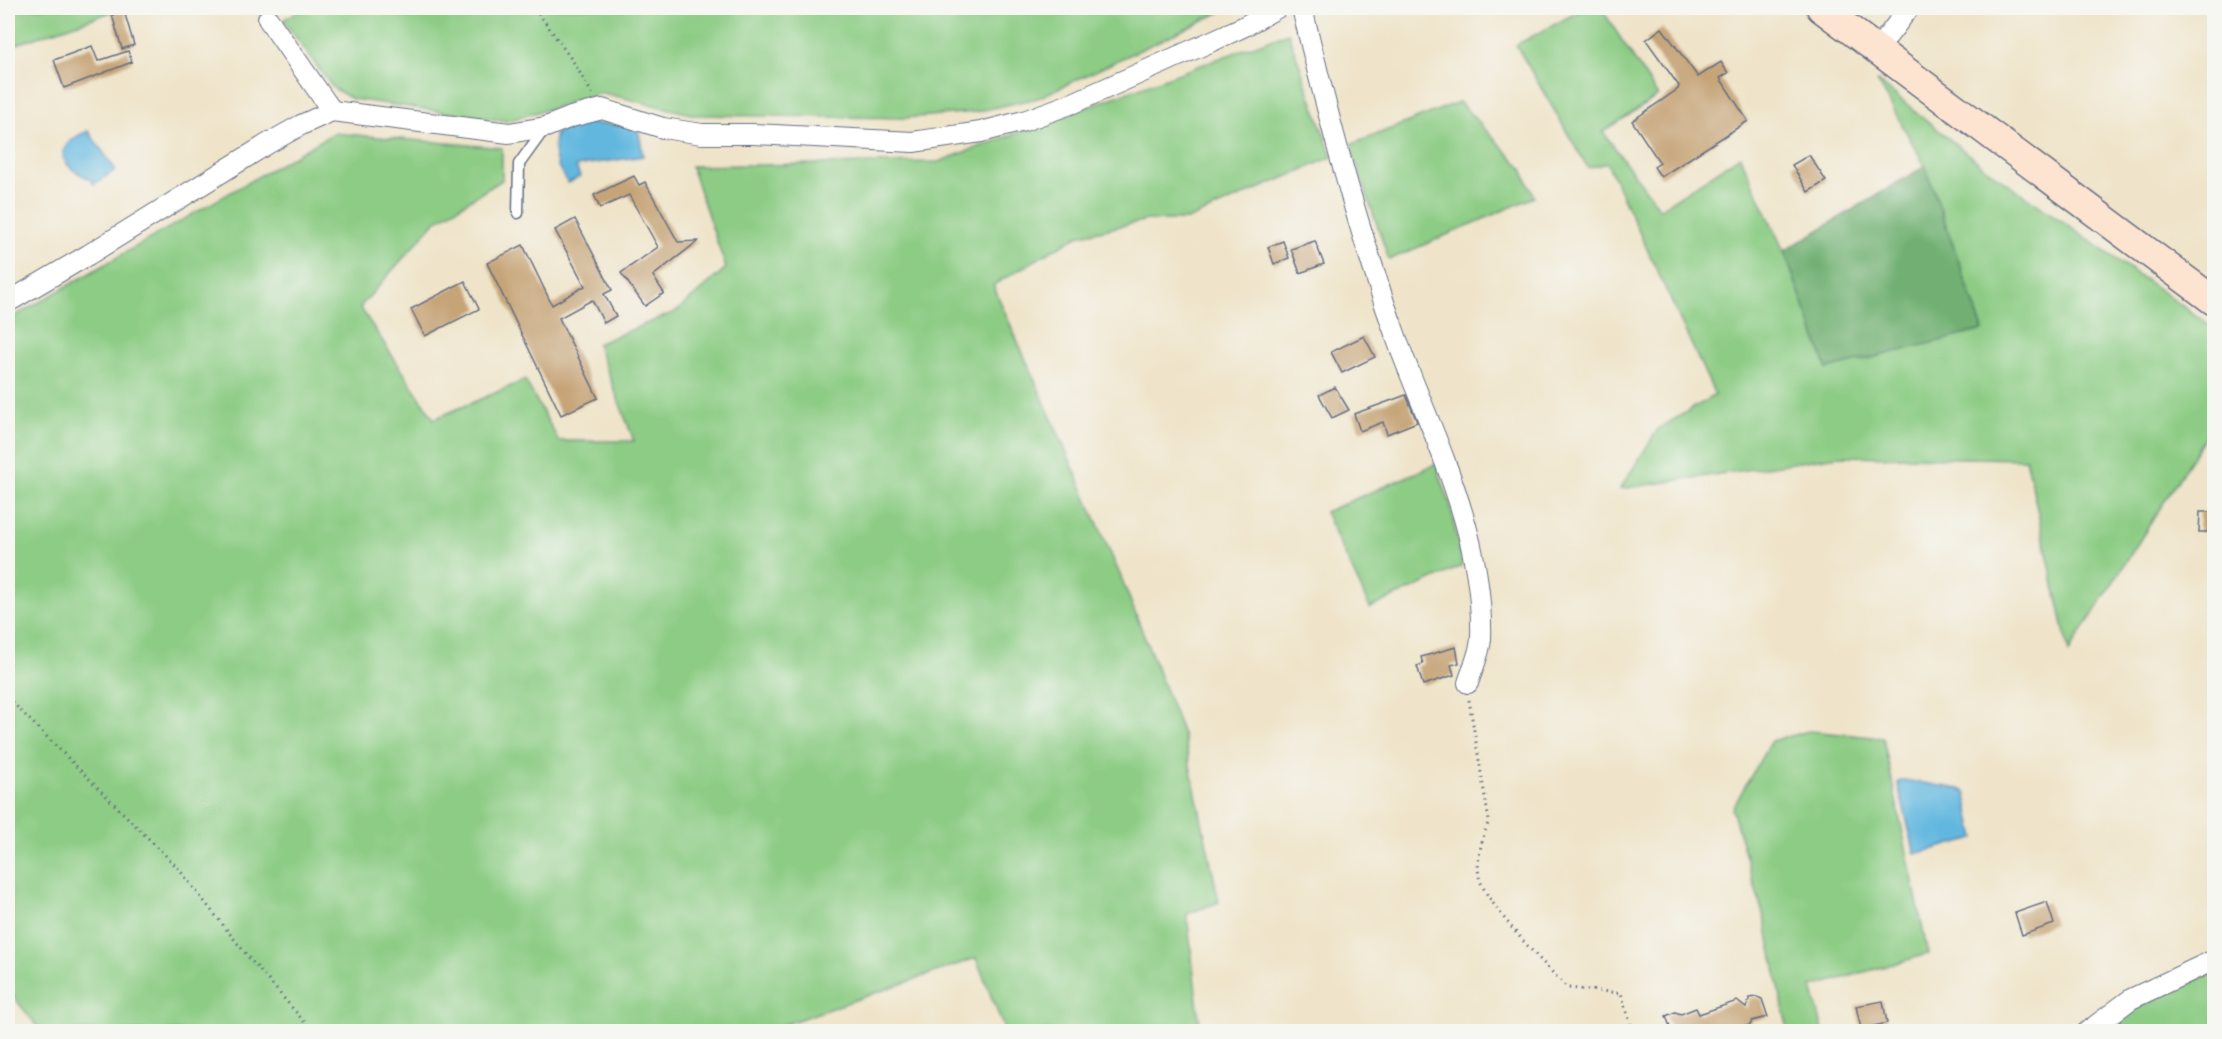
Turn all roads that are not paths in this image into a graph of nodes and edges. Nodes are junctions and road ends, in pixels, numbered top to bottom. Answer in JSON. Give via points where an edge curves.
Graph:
{"nodes":[{"id":1,"x":1277,"y":8,"type":"edge"},
{"id":2,"x":1302,"y":8,"type":"edge"},
{"id":3,"x":1821,"y":8,"type":"edge"},
{"id":4,"x":1909,"y":8,"type":"edge"},
{"id":5,"x":268,"y":19,"type":"dead end"},
{"id":6,"x":1877,"y":50,"type":"junction"},
{"id":7,"x":332,"y":111,"type":"junction"},
{"id":8,"x":546,"y":127,"type":"junction"},
{"id":9,"x":518,"y":213,"type":"dead end"},
{"id":10,"x":2214,"y":301,"type":"edge"},
{"id":11,"x":8,"y":302,"type":"edge"},
{"id":12,"x":1468,"y":683,"type":"road end"},
{"id":13,"x":2214,"y":960,"type":"edge"},
{"id":14,"x":2087,"y":1032,"type":"edge"}],
"edges":[{"from":1,"to":8,"type":"street","via":[[1073,103],[1024,121],[969,134],[913,142],[702,134],[663,128],[602,109]]},
{"from":2,"to":12,"type":"street","via":[[1335,144],[1369,255],[1459,498],[1469,535],[1478,588],[1481,642]]},
{"from":3,"to":6,"type":"main road"},
{"from":4,"to":6,"type":"street"},
{"from":5,"to":7,"type":"street"},
{"from":6,"to":10,"type":"main road"},
{"from":7,"to":8,"type":"street","via":[[509,133]]},
{"from":7,"to":11,"type":"street","via":[[270,143]]},
{"from":8,"to":9,"type":"lane","via":[[519,164]]},
{"from":13,"to":14,"type":"street","via":[[2131,999]]}]}
